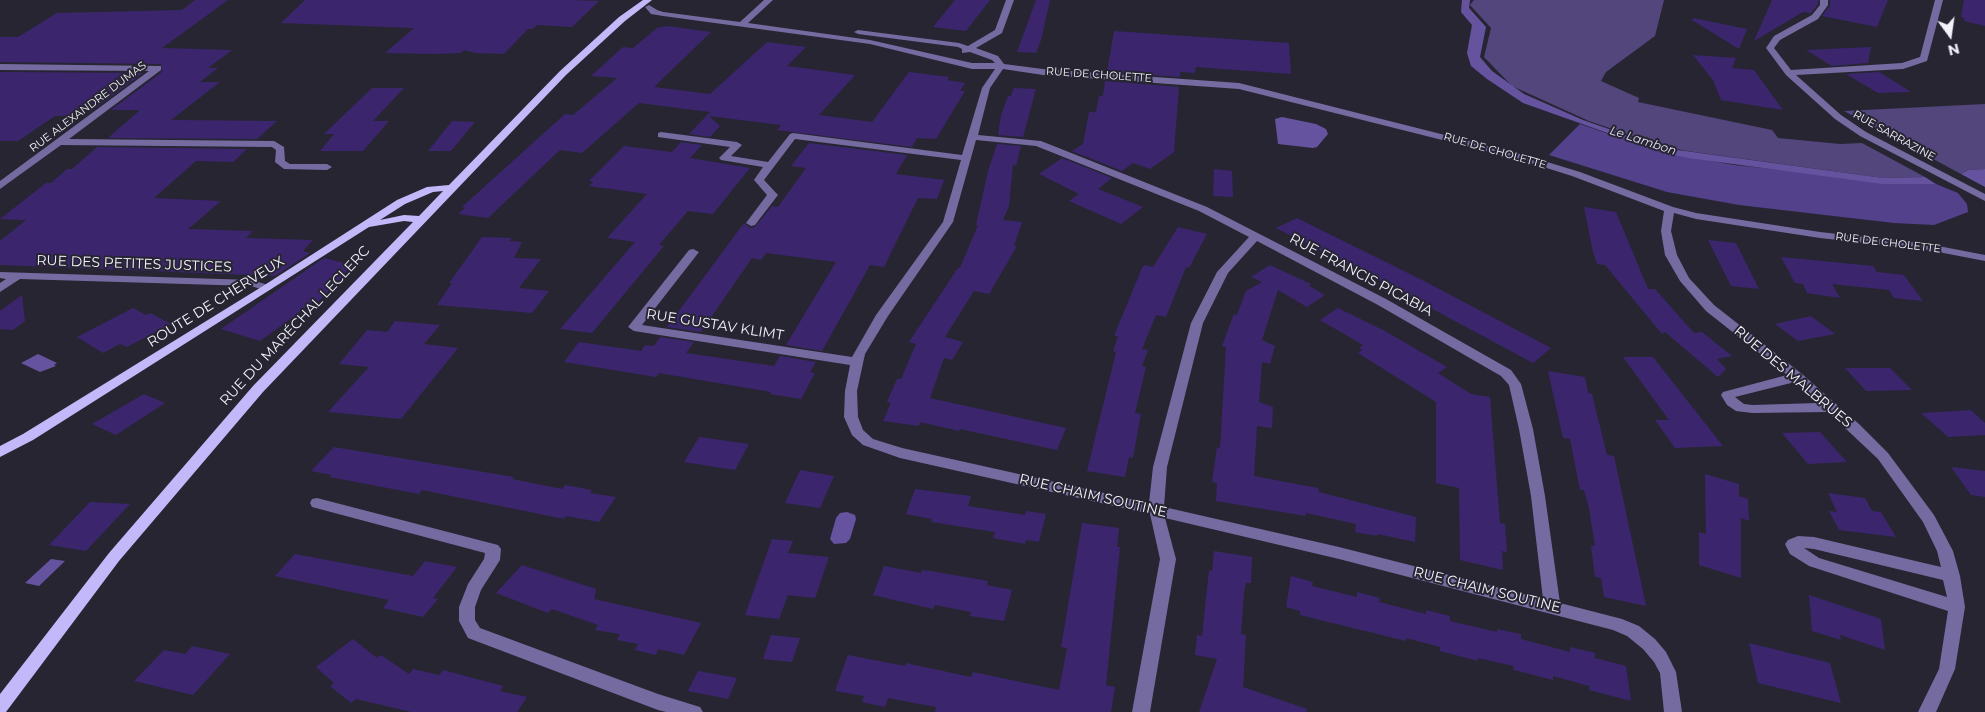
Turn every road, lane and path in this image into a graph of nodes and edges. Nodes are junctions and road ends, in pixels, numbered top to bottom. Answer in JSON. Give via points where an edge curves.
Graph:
{"nodes":[{"id":1,"x":769,"y":0,"type":"edge"},
{"id":2,"x":1010,"y":0,"type":"edge"},
{"id":3,"x":1824,"y":0,"type":"edge"},
{"id":4,"x":1939,"y":0,"type":"edge"},
{"id":5,"x":646,"y":4,"type":"edge"},
{"id":6,"x":749,"y":17,"type":"junction"},
{"id":7,"x":742,"y":24,"type":"junction"},
{"id":8,"x":969,"y":48,"type":"junction"},
{"id":9,"x":949,"y":60,"type":"junction"},
{"id":10,"x":1001,"y":66,"type":"junction"},
{"id":11,"x":0,"y":67,"type":"edge"},
{"id":12,"x":1790,"y":73,"type":"junction"},
{"id":13,"x":661,"y":134,"type":"dead end"},
{"id":14,"x":972,"y":137,"type":"junction"},
{"id":15,"x":61,"y":142,"type":"junction"},
{"id":16,"x":966,"y":158,"type":"junction"},
{"id":17,"x":770,"y":165,"type":"junction"},
{"id":18,"x":327,"y":167,"type":"dead end"},
{"id":19,"x":0,"y":186,"type":"edge"},
{"id":20,"x":450,"y":188,"type":"junction"},
{"id":21,"x":1985,"y":198,"type":"edge"},
{"id":22,"x":1669,"y":209,"type":"junction"},
{"id":23,"x":420,"y":219,"type":"junction"},
{"id":24,"x":752,"y":223,"type":"dead end"},
{"id":25,"x":365,"y":227,"type":"junction"},
{"id":26,"x":1254,"y":237,"type":"junction"},
{"id":27,"x":693,"y":252,"type":"dead end"},
{"id":28,"x":1985,"y":258,"type":"edge"},
{"id":29,"x":0,"y":275,"type":"edge"},
{"id":30,"x":18,"y":275,"type":"junction"},
{"id":31,"x":267,"y":288,"type":"junction"},
{"id":32,"x":0,"y":289,"type":"edge"},
{"id":33,"x":856,"y":362,"type":"junction"},
{"id":34,"x":1797,"y":376,"type":"junction"},
{"id":35,"x":1833,"y":406,"type":"junction"},
{"id":36,"x":0,"y":452,"type":"edge"},
{"id":37,"x":317,"y":503,"type":"dead end"},
{"id":38,"x":1156,"y":511,"type":"junction"},
{"id":39,"x":1952,"y":576,"type":"junction"},
{"id":40,"x":1552,"y":606,"type":"junction"},
{"id":41,"x":1957,"y":607,"type":"junction"},
{"id":42,"x":0,"y":707,"type":"edge"},
{"id":43,"x":694,"y":712,"type":"edge"},
{"id":44,"x":1140,"y":712,"type":"edge"},
{"id":45,"x":1673,"y":712,"type":"edge"},
{"id":46,"x":1927,"y":712,"type":"edge"}],
"edges":[{"from":1,"to":6,"type":"street"},
{"from":2,"to":8,"type":"street","via":[[999,31]]},
{"from":3,"to":12,"type":"street","name":"RUE SARRAZINE","via":[[1815,17],[1777,38],[1770,48]]},
{"from":4,"to":12,"type":"street","via":[[1924,60],[1903,66]]},
{"from":5,"to":6,"type":"street","name":"RUE DE CHOLETTE"},
{"from":5,"to":7,"type":"street","name":"RUE DE CHOLETTE","via":[[654,12],[663,14]]},
{"from":5,"to":20,"type":"main road","name":"RUE DU MARÉCHAL LECLERC","via":[[563,73]]},
{"from":6,"to":7,"type":"street"},
{"from":6,"to":8,"type":"street","name":"RUE DE CHOLETTE"},
{"from":7,"to":9,"type":"street","name":"RUE DE CHOLETTE","via":[[870,42]]},
{"from":8,"to":9,"type":"street"},
{"from":8,"to":10,"type":"street","name":"RUE DE CHOLETTE","via":[[995,58]]},
{"from":9,"to":10,"type":"street","name":"RUE DE CHOLETTE","via":[[972,66]]},
{"from":10,"to":14,"type":"street","name":"RUE CHAIM SOUTINE","via":[[986,88]]},
{"from":10,"to":22,"type":"street","name":"RUE DE CHOLETTE","via":[[1239,86],[1512,155],[1576,174]]},
{"from":11,"to":15,"type":"street","name":"RUE ALEXANDRE DUMAS","via":[[158,68]]},
{"from":12,"to":21,"type":"street","name":"RUE SARRAZINE","via":[[1838,117],[1863,134]]},
{"from":13,"to":17,"type":"street","via":[[737,145],[724,158]]},
{"from":14,"to":16,"type":"street","name":"RUE CHAIM SOUTINE"},
{"from":14,"to":26,"type":"street","name":"RUE FRANCIS PICABIA","via":[[1038,144],[1182,200]]},
{"from":15,"to":18,"type":"street","via":[[274,144],[281,149],[280,162],[288,166]]},
{"from":15,"to":19,"type":"street","name":"RUE ALEXANDRE DUMAS"},
{"from":16,"to":17,"type":"street","via":[[793,136]]},
{"from":16,"to":33,"type":"street","name":"RUE CHAIM SOUTINE","via":[[948,222],[882,315]]},
{"from":17,"to":24,"type":"street","via":[[759,180],[773,195]]},
{"from":20,"to":23,"type":"main road","name":"RUE DU MARÉCHAL LECLERC"},
{"from":20,"to":25,"type":"main road","name":"ROUTE DE CHERVEUX","via":[[417,194]]},
{"from":22,"to":28,"type":"street","name":"RUE DE CHOLETTE","via":[[1721,220],[1935,248]]},
{"from":22,"to":34,"type":"street","name":"RUE DES MALBRUES","via":[[1666,231],[1671,255],[1684,279],[1710,308]]},
{"from":23,"to":25,"type":"main road","via":[[404,218]]},
{"from":23,"to":42,"type":"main road","name":"RUE DU MARÉCHAL LECLERC","via":[[258,389],[179,480],[114,557]]},
{"from":25,"to":31,"type":"main road","name":"ROUTE DE CHERVEUX"},
{"from":26,"to":38,"type":"street","via":[[1224,272],[1197,323],[1160,468]]},
{"from":26,"to":40,"type":"street","name":"RUE FRANCIS PICABIA","via":[[1382,302],[1511,378],[1522,411],[1538,496]]},
{"from":27,"to":33,"type":"street","name":"RUE GUSTAV KLIMT","via":[[634,327]]},
{"from":29,"to":30,"type":"street","name":"RUE DES PETITES JUSTICES"},
{"from":30,"to":31,"type":"street","name":"RUE DES PETITES JUSTICES","via":[[252,283]]},
{"from":30,"to":32,"type":"street"},
{"from":31,"to":36,"type":"main road","name":"ROUTE DE CHERVEUX"},
{"from":33,"to":38,"type":"street","name":"RUE CHAIM SOUTINE","via":[[851,417],[857,432],[868,442],[900,453]]},
{"from":34,"to":35,"type":"street","name":"RUE DES MALBRUES"},
{"from":34,"to":35,"type":"street","via":[[1728,396],[1741,408]]},
{"from":35,"to":39,"type":"street","name":"RUE DES MALBRUES","via":[[1883,456],[1908,488],[1929,519],[1945,551]]},
{"from":37,"to":43,"type":"street","via":[[492,549],[492,560],[474,588],[467,607],[467,621],[474,633],[658,702]]},
{"from":38,"to":40,"type":"street","name":"RUE CHAIM SOUTINE"},
{"from":38,"to":44,"type":"street","via":[[1168,559]]},
{"from":39,"to":41,"type":"street","name":"RUE DES MALBRUES"},
{"from":39,"to":41,"type":"street","via":[[1814,544],[1793,544],[1795,550],[1814,562]]},
{"from":40,"to":45,"type":"street","name":"RUE CHAIM SOUTINE","via":[[1633,631],[1649,644],[1668,672]]},
{"from":41,"to":46,"type":"street","name":"RUE DES MALBRUES","via":[[1947,669]]}]}
